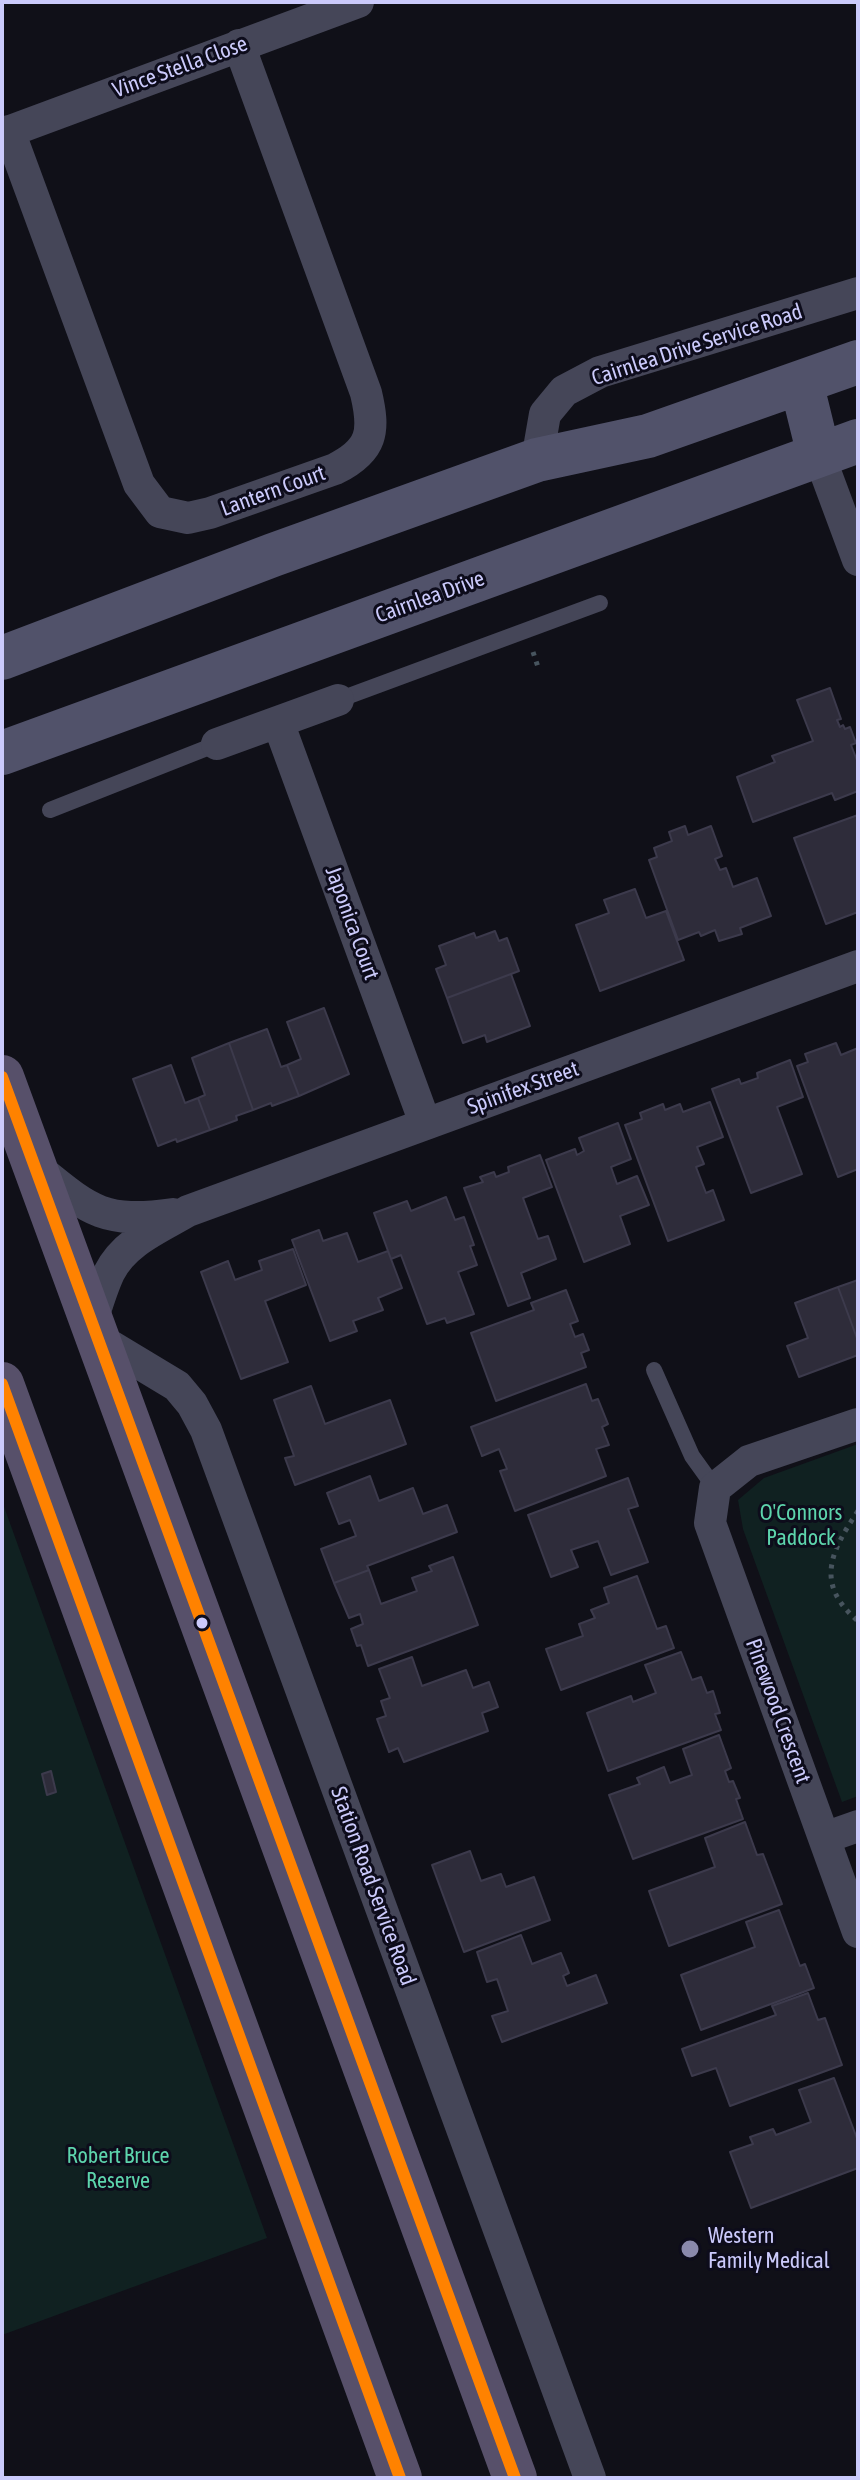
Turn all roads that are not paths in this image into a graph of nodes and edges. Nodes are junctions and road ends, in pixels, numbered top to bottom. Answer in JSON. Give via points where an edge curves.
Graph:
{"nodes":[{"id":1,"x":358,"y":2,"type":"edge"},
{"id":2,"x":239,"y":45,"type":"junction"},
{"id":3,"x":6,"y":132,"type":"edge"},
{"id":4,"x":858,"y":293,"type":"edge"},
{"id":5,"x":858,"y":362,"type":"edge"},
{"id":6,"x":801,"y":382,"type":"junction"},
{"id":7,"x":839,"y":448,"type":"edge"},
{"id":8,"x":537,"y":460,"type":"junction"},
{"id":9,"x":858,"y":560,"type":"edge"},
{"id":10,"x":600,"y":603,"type":"dead end"},
{"id":11,"x":2,"y":658,"type":"edge"},
{"id":12,"x":338,"y":700,"type":"joint"},
{"id":13,"x":278,"y":722,"type":"junction"},
{"id":14,"x":217,"y":744,"type":"joint"},
{"id":15,"x":2,"y":753,"type":"edge"},
{"id":16,"x":50,"y":810,"type":"dead end"},
{"id":17,"x":858,"y":966,"type":"edge"},
{"id":18,"x":2,"y":1077,"type":"edge"},
{"id":19,"x":425,"y":1123,"type":"junction"},
{"id":20,"x":36,"y":1167,"type":"junction"},
{"id":21,"x":188,"y":1211,"type":"junction"},
{"id":22,"x":95,"y":1330,"type":"junction"},
{"id":23,"x":654,"y":1370,"type":"dead end"},
{"id":24,"x":2,"y":1384,"type":"edge"},
{"id":25,"x":858,"y":1424,"type":"edge"},
{"id":26,"x":715,"y":1488,"type":"junction"},
{"id":27,"x":858,"y":1826,"type":"edge"},
{"id":28,"x":824,"y":1838,"type":"junction"},
{"id":29,"x":858,"y":1932,"type":"edge"},
{"id":30,"x":400,"y":2478,"type":"edge"},
{"id":31,"x":515,"y":2478,"type":"edge"},
{"id":32,"x":590,"y":2478,"type":"edge"}],
"edges":[{"from":1,"to":2,"type":"street","name":"Vince Stella Close"},
{"from":2,"to":3,"type":"street","name":"Vince Stella Close"},
{"from":2,"to":3,"type":"street","name":"Lantern Court","via":[[372,418],[363,450],[335,469],[210,513],[188,518],[160,512],[139,484]]},
{"from":4,"to":8,"type":"street","name":"Cairnlea Drive Service Road","via":[[600,372],[564,391],[545,414]]},
{"from":5,"to":6,"type":"street"},
{"from":6,"to":7,"type":"street"},
{"from":6,"to":8,"type":"street","via":[[648,436]]},
{"from":7,"to":9,"type":"street"},
{"from":7,"to":15,"type":"street","name":"Cairnlea Drive"},
{"from":8,"to":11,"type":"street"},
{"from":10,"to":12,"type":"lane"},
{"from":12,"to":13,"type":"street"},
{"from":13,"to":14,"type":"street"},
{"from":13,"to":19,"type":"street","name":"Japonica Court"},
{"from":14,"to":16,"type":"lane"},
{"from":17,"to":19,"type":"street","name":"Spinifex Street"},
{"from":18,"to":20,"type":"main road"},
{"from":19,"to":21,"type":"street","name":"Spinifex Street"},
{"from":20,"to":21,"type":"street","name":"Spinifex Street","via":[[77,1200],[107,1215],[131,1219]]},
{"from":20,"to":22,"type":"main road"},
{"from":21,"to":22,"type":"street","name":"Spinifex Street","via":[[124,1251],[109,1272]]},
{"from":22,"to":31,"type":"main road"},
{"from":22,"to":32,"type":"street","name":"Station Road Service Road","via":[[177,1386],[206,1430]]},
{"from":23,"to":26,"type":"lane","via":[[692,1456]]},
{"from":24,"to":30,"type":"main road"},
{"from":25,"to":26,"type":"street","via":[[749,1461]]},
{"from":26,"to":28,"type":"street","name":"Pinewood Crescent","via":[[710,1523]]},
{"from":27,"to":28,"type":"street"},
{"from":28,"to":29,"type":"street","name":"Pinewood Crescent"}]}
